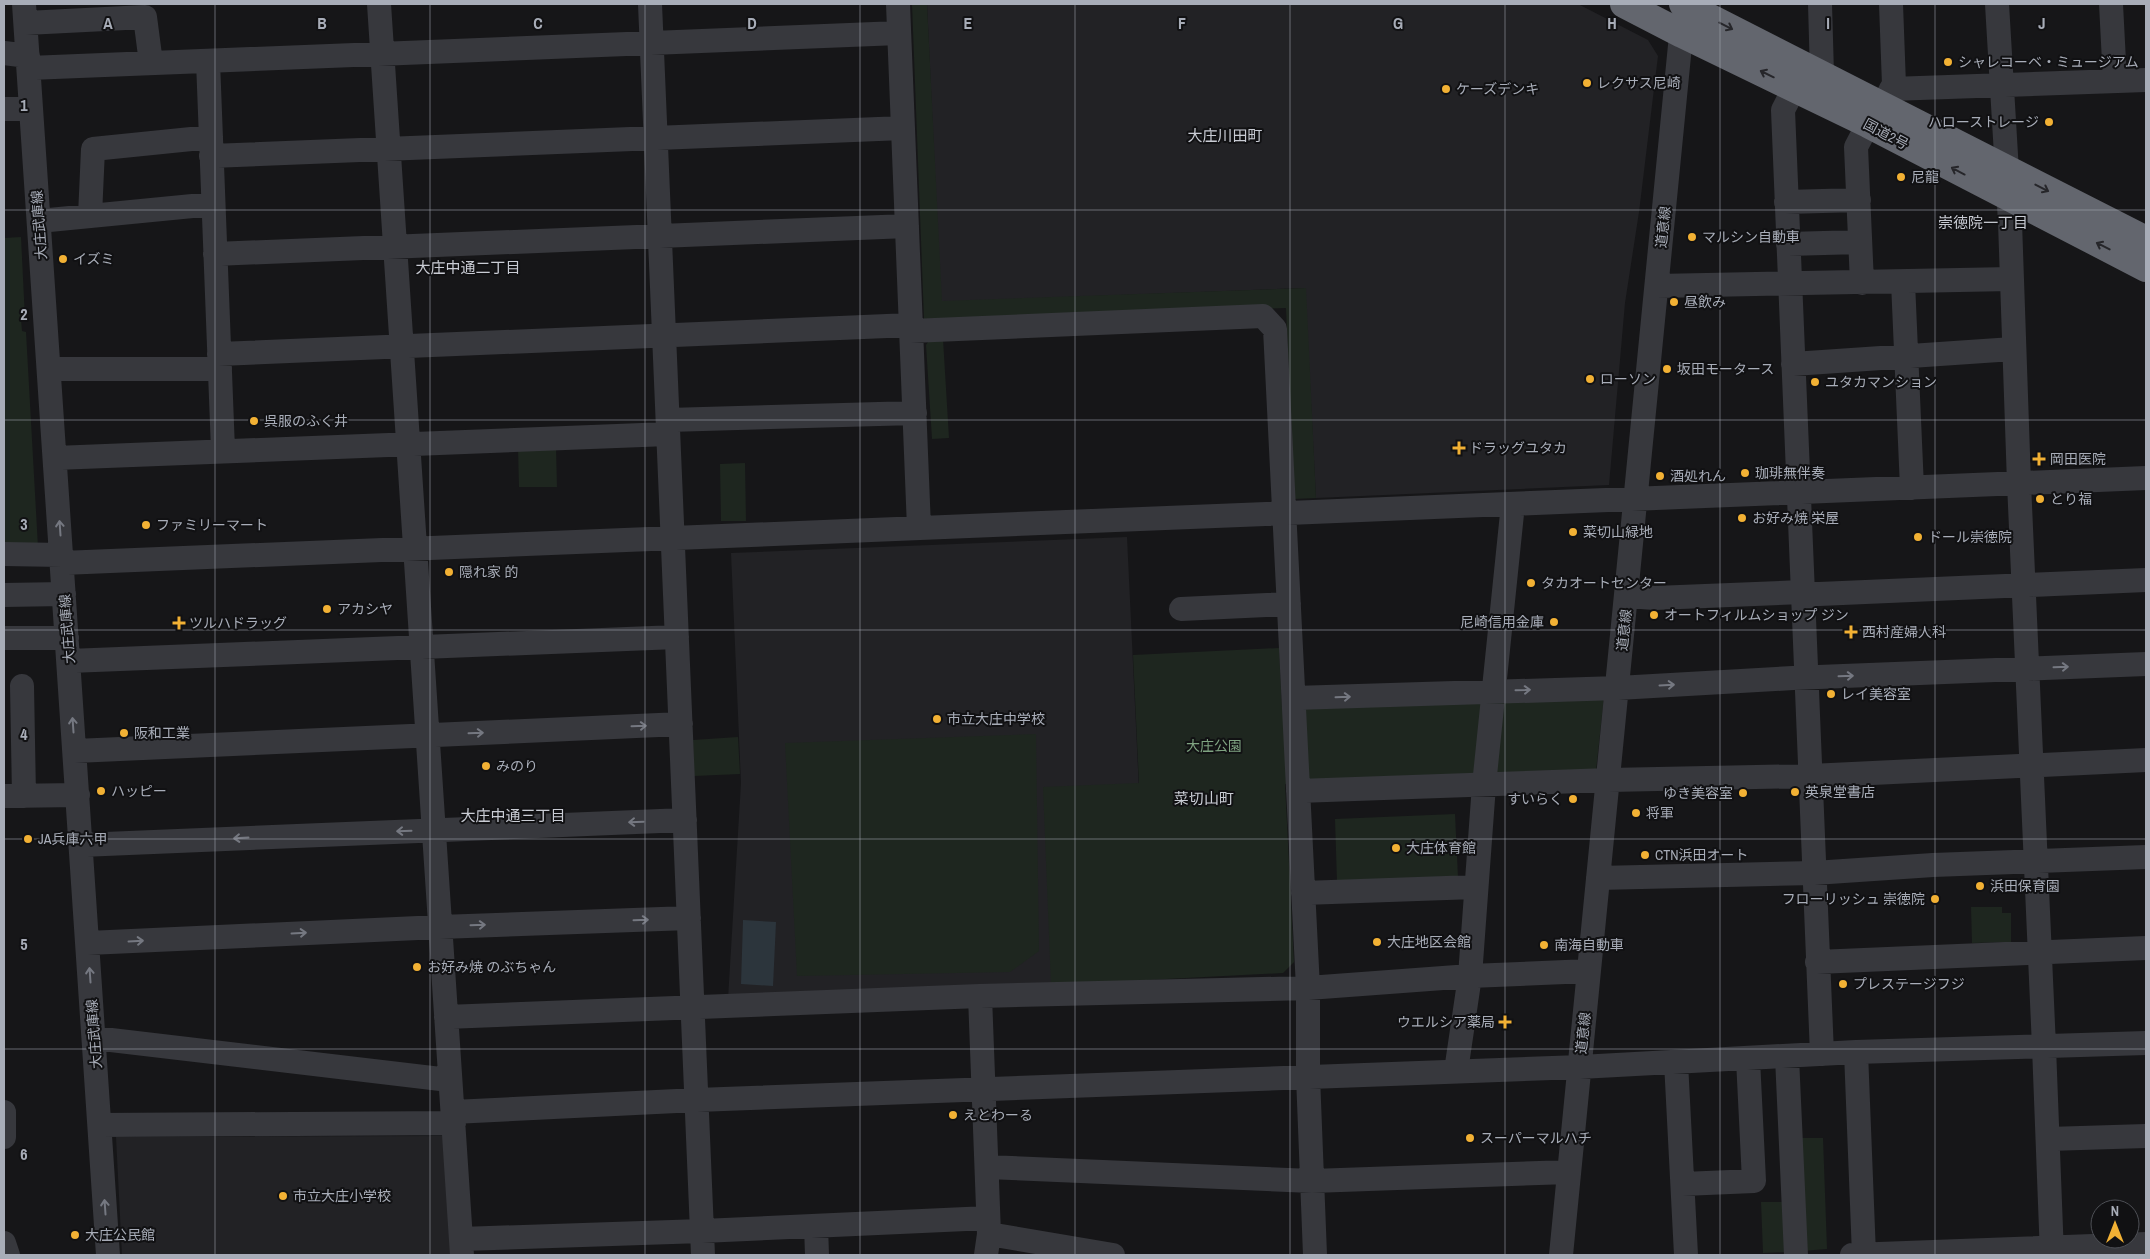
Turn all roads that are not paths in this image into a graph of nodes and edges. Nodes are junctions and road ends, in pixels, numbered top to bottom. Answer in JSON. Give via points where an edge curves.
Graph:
{"nodes":[{"id":1,"x":379,"y":4,"type":"edge"},
{"id":2,"x":650,"y":4,"type":"edge"},
{"id":3,"x":898,"y":4,"type":"edge"},
{"id":4,"x":1624,"y":4,"type":"edge"},
{"id":5,"x":1683,"y":4,"type":"edge"},
{"id":6,"x":1820,"y":4,"type":"edge"},
{"id":7,"x":1890,"y":4,"type":"edge"},
{"id":8,"x":1997,"y":4,"type":"edge"},
{"id":9,"x":2112,"y":4,"type":"edge"},
{"id":10,"x":25,"y":14,"type":"edge"},
{"id":11,"x":899,"y":33,"type":"junction"},
{"id":12,"x":1682,"y":34,"type":"junction"},
{"id":13,"x":652,"y":43,"type":"junction"},
{"id":14,"x":4,"y":53,"type":"edge"},
{"id":15,"x":382,"y":54,"type":"junction"},
{"id":16,"x":208,"y":61,"type":"junction"},
{"id":17,"x":28,"y":62,"type":"junction"},
{"id":18,"x":151,"y":63,"type":"junction"},
{"id":19,"x":1822,"y":74,"type":"junction"},
{"id":20,"x":2146,"y":80,"type":"edge"},
{"id":21,"x":2116,"y":81,"type":"junction"},
{"id":22,"x":2003,"y":85,"type":"junction"},
{"id":23,"x":1795,"y":87,"type":"junction"},
{"id":24,"x":1881,"y":106,"type":"junction"},
{"id":25,"x":4,"y":109,"type":"edge"},
{"id":26,"x":31,"y":109,"type":"junction"},
{"id":27,"x":903,"y":128,"type":"junction"},
{"id":28,"x":656,"y":140,"type":"junction"},
{"id":29,"x":211,"y":147,"type":"junction"},
{"id":30,"x":388,"y":148,"type":"junction"},
{"id":31,"x":2006,"y":170,"type":"junction"},
{"id":32,"x":2007,"y":197,"type":"junction"},
{"id":33,"x":1859,"y":200,"type":"junction"},
{"id":34,"x":1786,"y":202,"type":"junction"},
{"id":35,"x":213,"y":204,"type":"junction"},
{"id":36,"x":90,"y":216,"type":"junction"},
{"id":37,"x":39,"y":221,"type":"junction"},
{"id":38,"x":907,"y":226,"type":"junction"},
{"id":39,"x":660,"y":237,"type":"junction"},
{"id":40,"x":2146,"y":240,"type":"edge"},
{"id":41,"x":1860,"y":242,"type":"junction"},
{"id":42,"x":1788,"y":244,"type":"junction"},
{"id":43,"x":395,"y":248,"type":"junction"},
{"id":44,"x":215,"y":254,"type":"junction"},
{"id":45,"x":2146,"y":268,"type":"edge"},
{"id":46,"x":2011,"y":279,"type":"junction"},
{"id":47,"x":1904,"y":282,"type":"junction"},
{"id":48,"x":1862,"y":283,"type":"junction"},
{"id":49,"x":1790,"y":285,"type":"junction"},
{"id":50,"x":1657,"y":286,"type":"junction"},
{"id":51,"x":911,"y":328,"type":"junction"},
{"id":52,"x":664,"y":335,"type":"junction"},
{"id":53,"x":402,"y":346,"type":"junction"},
{"id":54,"x":2014,"y":349,"type":"junction"},
{"id":55,"x":1906,"y":356,"type":"junction"},
{"id":56,"x":220,"y":362,"type":"junction"},
{"id":57,"x":1793,"y":364,"type":"junction"},
{"id":58,"x":49,"y":369,"type":"junction"},
{"id":59,"x":915,"y":412,"type":"junction"},
{"id":60,"x":668,"y":427,"type":"junction"},
{"id":61,"x":408,"y":444,"type":"junction"},
{"id":62,"x":223,"y":450,"type":"junction"},
{"id":63,"x":55,"y":458,"type":"junction"},
{"id":64,"x":2146,"y":478,"type":"edge"},
{"id":65,"x":2019,"y":484,"type":"junction"},
{"id":66,"x":1912,"y":488,"type":"junction"},
{"id":67,"x":1798,"y":493,"type":"junction"},
{"id":68,"x":1636,"y":499,"type":"junction"},
{"id":69,"x":1513,"y":504,"type":"junction"},
{"id":70,"x":1285,"y":513,"type":"junction"},
{"id":71,"x":919,"y":528,"type":"junction"},
{"id":72,"x":673,"y":539,"type":"junction"},
{"id":73,"x":415,"y":550,"type":"junction"},
{"id":74,"x":4,"y":554,"type":"edge"},
{"id":75,"x":62,"y":559,"type":"junction"},
{"id":76,"x":2146,"y":580,"type":"edge"},
{"id":77,"x":2024,"y":585,"type":"junction"},
{"id":78,"x":1802,"y":592,"type":"junction"},
{"id":79,"x":64,"y":594,"type":"junction"},
{"id":80,"x":4,"y":595,"type":"edge"},
{"id":81,"x":1627,"y":596,"type":"junction"},
{"id":82,"x":1289,"y":604,"type":"junction"},
{"id":83,"x":1180,"y":609,"type":"dead end"},
{"id":84,"x":677,"y":637,"type":"junction"},
{"id":85,"x":4,"y":638,"type":"edge"},
{"id":86,"x":67,"y":638,"type":"junction"},
{"id":87,"x":422,"y":648,"type":"junction"},
{"id":88,"x":69,"y":661,"type":"junction"},
{"id":89,"x":2146,"y":664,"type":"edge"},
{"id":90,"x":2028,"y":669,"type":"junction"},
{"id":91,"x":1806,"y":678,"type":"junction"},
{"id":92,"x":22,"y":686,"type":"dead end"},
{"id":93,"x":1618,"y":688,"type":"junction"},
{"id":94,"x":1494,"y":691,"type":"junction"},
{"id":95,"x":1294,"y":698,"type":"junction"},
{"id":96,"x":681,"y":724,"type":"junction"},
{"id":97,"x":428,"y":735,"type":"junction"},
{"id":98,"x":75,"y":751,"type":"junction"},
{"id":99,"x":2146,"y":760,"type":"edge"},
{"id":100,"x":2032,"y":766,"type":"junction"},
{"id":101,"x":1810,"y":776,"type":"junction"},
{"id":102,"x":1608,"y":780,"type":"junction"},
{"id":103,"x":1484,"y":785,"type":"junction"},
{"id":104,"x":1298,"y":791,"type":"junction"},
{"id":105,"x":78,"y":795,"type":"junction"},
{"id":106,"x":14,"y":796,"type":"edge"},
{"id":107,"x":685,"y":820,"type":"junction"},
{"id":108,"x":434,"y":830,"type":"junction"},
{"id":109,"x":81,"y":845,"type":"junction"},
{"id":110,"x":2146,"y":857,"type":"edge"},
{"id":111,"x":2035,"y":861,"type":"junction"},
{"id":112,"x":1814,"y":873,"type":"junction"},
{"id":113,"x":1598,"y":878,"type":"junction"},
{"id":114,"x":1475,"y":887,"type":"junction"},
{"id":115,"x":1303,"y":893,"type":"junction"},
{"id":116,"x":689,"y":918,"type":"junction"},
{"id":117,"x":440,"y":927,"type":"junction"},
{"id":118,"x":88,"y":943,"type":"junction"},
{"id":119,"x":2146,"y":948,"type":"edge"},
{"id":120,"x":2039,"y":952,"type":"junction"},
{"id":121,"x":1818,"y":962,"type":"junction"},
{"id":122,"x":1589,"y":971,"type":"junction"},
{"id":123,"x":1470,"y":976,"type":"junction"},
{"id":124,"x":1308,"y":988,"type":"junction"},
{"id":125,"x":980,"y":996,"type":"junction"},
{"id":126,"x":693,"y":1009,"type":"junction"},
{"id":127,"x":446,"y":1018,"type":"junction"},
{"id":128,"x":94,"y":1038,"type":"junction"},
{"id":129,"x":2146,"y":1043,"type":"edge"},
{"id":130,"x":2044,"y":1046,"type":"junction"},
{"id":131,"x":1856,"y":1052,"type":"junction"},
{"id":132,"x":1822,"y":1054,"type":"junction"},
{"id":133,"x":1787,"y":1057,"type":"junction"},
{"id":134,"x":1748,"y":1059,"type":"junction"},
{"id":135,"x":1676,"y":1062,"type":"junction"},
{"id":136,"x":1580,"y":1067,"type":"junction"},
{"id":137,"x":1456,"y":1071,"type":"junction"},
{"id":138,"x":1308,"y":1076,"type":"junction"},
{"id":139,"x":449,"y":1080,"type":"junction"},
{"id":140,"x":984,"y":1089,"type":"junction"},
{"id":141,"x":697,"y":1100,"type":"junction"},
{"id":142,"x":453,"y":1117,"type":"junction"},
{"id":143,"x":100,"y":1125,"type":"junction"},
{"id":144,"x":2146,"y":1136,"type":"edge"},
{"id":145,"x":2048,"y":1139,"type":"junction"},
{"id":146,"x":987,"y":1167,"type":"junction"},
{"id":147,"x":1569,"y":1172,"type":"junction"},
{"id":148,"x":1312,"y":1181,"type":"junction"},
{"id":149,"x":1682,"y":1184,"type":"junction"},
{"id":150,"x":816,"y":1226,"type":"junction"},
{"id":151,"x":702,"y":1231,"type":"junction"},
{"id":152,"x":988,"y":1236,"type":"edge"},
{"id":153,"x":4,"y":1243,"type":"edge"},
{"id":154,"x":2146,"y":1244,"type":"edge"},
{"id":155,"x":462,"y":1247,"type":"edge"},
{"id":156,"x":2052,"y":1251,"type":"edge"},
{"id":157,"x":8,"y":1255,"type":"edge"},
{"id":158,"x":108,"y":1255,"type":"edge"},
{"id":159,"x":703,"y":1255,"type":"edge"},
{"id":160,"x":817,"y":1255,"type":"edge"},
{"id":161,"x":1113,"y":1255,"type":"edge"},
{"id":162,"x":1315,"y":1255,"type":"edge"},
{"id":163,"x":1561,"y":1255,"type":"edge"},
{"id":164,"x":1686,"y":1255,"type":"edge"},
{"id":165,"x":1796,"y":1255,"type":"edge"},
{"id":166,"x":1852,"y":1255,"type":"edge"},
{"id":167,"x":1864,"y":1255,"type":"edge"}],
"edges":[{"from":1,"to":15,"type":"street"},
{"from":2,"to":13,"type":"street"},
{"from":3,"to":11,"type":"street"},
{"from":4,"to":12,"type":"highway","name":"国道2号"},
{"from":5,"to":12,"type":"street","name":"道意線"},
{"from":5,"to":19,"type":"highway","name":"国道2号","one_way":true},
{"from":6,"to":19,"type":"street"},
{"from":7,"to":24,"type":"street","via":[[1894,85]]},
{"from":8,"to":22,"type":"street"},
{"from":9,"to":21,"type":"street"},
{"from":10,"to":17,"type":"street","name":"大庄武庫線"},
{"from":10,"to":18,"type":"street","via":[[145,17]]},
{"from":11,"to":13,"type":"street"},
{"from":11,"to":27,"type":"street"},
{"from":23,"to":12,"type":"highway","name":"国道2号","one_way":true},
{"from":12,"to":50,"type":"street","name":"道意線"},
{"from":13,"to":15,"type":"street"},
{"from":13,"to":28,"type":"street"},
{"from":14,"to":17,"type":"street"},
{"from":15,"to":16,"type":"street"},
{"from":15,"to":30,"type":"street"},
{"from":16,"to":18,"type":"street"},
{"from":16,"to":29,"type":"street"},
{"from":17,"to":18,"type":"street"},
{"from":17,"to":26,"type":"street","name":"大庄武庫線"},
{"from":19,"to":24,"type":"highway","name":"国道2号"},
{"from":20,"to":21,"type":"street"},
{"from":21,"to":22,"type":"street"},
{"from":22,"to":24,"type":"street"},
{"from":22,"to":31,"type":"street"},
{"from":23,"to":24,"type":"highway","name":"国道2号"},
{"from":23,"to":34,"type":"street","via":[[1783,110]]},
{"from":24,"to":31,"type":"highway","name":"国道2号"},
{"from":32,"to":24,"type":"highway","name":"国道2号","one_way":true},
{"from":24,"to":33,"type":"street","via":[[1856,147]]},
{"from":25,"to":26,"type":"street"},
{"from":26,"to":37,"type":"street","name":"大庄武庫線"},
{"from":27,"to":28,"type":"street"},
{"from":27,"to":38,"type":"street"},
{"from":28,"to":30,"type":"street"},
{"from":28,"to":39,"type":"street"},
{"from":29,"to":30,"type":"street"},
{"from":29,"to":35,"type":"street"},
{"from":29,"to":36,"type":"street","via":[[92,149]]},
{"from":30,"to":43,"type":"street"},
{"from":31,"to":32,"type":"street"},
{"from":31,"to":40,"type":"highway","name":"国道2号","one_way":true},
{"from":45,"to":32,"type":"highway","name":"国道2号","one_way":true},
{"from":32,"to":46,"type":"street"},
{"from":33,"to":34,"type":"street"},
{"from":33,"to":41,"type":"street"},
{"from":34,"to":42,"type":"street"},
{"from":35,"to":36,"type":"street"},
{"from":35,"to":44,"type":"street"},
{"from":36,"to":37,"type":"street"},
{"from":37,"to":58,"type":"street","name":"大庄武庫線"},
{"from":38,"to":39,"type":"street"},
{"from":38,"to":51,"type":"street"},
{"from":39,"to":43,"type":"street"},
{"from":39,"to":52,"type":"street"},
{"from":41,"to":42,"type":"street"},
{"from":41,"to":48,"type":"street"},
{"from":42,"to":49,"type":"street"},
{"from":43,"to":44,"type":"street"},
{"from":43,"to":53,"type":"street"},
{"from":44,"to":56,"type":"street"},
{"from":46,"to":47,"type":"street"},
{"from":46,"to":54,"type":"street"},
{"from":47,"to":48,"type":"street"},
{"from":47,"to":55,"type":"street"},
{"from":48,"to":49,"type":"street"},
{"from":49,"to":50,"type":"street"},
{"from":49,"to":57,"type":"street"},
{"from":50,"to":68,"type":"street","name":"道意線"},
{"from":51,"to":52,"type":"street"},
{"from":51,"to":59,"type":"street"},
{"from":51,"to":70,"type":"street","via":[[1264,316],[1275,329]]},
{"from":52,"to":53,"type":"street"},
{"from":52,"to":60,"type":"street"},
{"from":53,"to":56,"type":"street"},
{"from":53,"to":61,"type":"street"},
{"from":54,"to":55,"type":"street"},
{"from":54,"to":65,"type":"street"},
{"from":55,"to":57,"type":"street"},
{"from":55,"to":66,"type":"street"},
{"from":56,"to":58,"type":"street"},
{"from":56,"to":62,"type":"street"},
{"from":57,"to":67,"type":"street"},
{"from":58,"to":63,"type":"street","name":"大庄武庫線"},
{"from":59,"to":60,"type":"street"},
{"from":59,"to":71,"type":"street"},
{"from":60,"to":61,"type":"street"},
{"from":60,"to":72,"type":"street"},
{"from":61,"to":62,"type":"street"},
{"from":61,"to":73,"type":"street"},
{"from":62,"to":63,"type":"street"},
{"from":75,"to":63,"type":"street","name":"大庄武庫線","one_way":true},
{"from":64,"to":65,"type":"street"},
{"from":65,"to":66,"type":"street"},
{"from":65,"to":77,"type":"street"},
{"from":66,"to":67,"type":"street"},
{"from":67,"to":68,"type":"street"},
{"from":67,"to":78,"type":"street"},
{"from":68,"to":69,"type":"street"},
{"from":68,"to":81,"type":"street","name":"道意線"},
{"from":69,"to":70,"type":"street"},
{"from":69,"to":94,"type":"street"},
{"from":70,"to":71,"type":"street"},
{"from":70,"to":82,"type":"street"},
{"from":71,"to":72,"type":"street"},
{"from":72,"to":73,"type":"street"},
{"from":72,"to":84,"type":"street"},
{"from":73,"to":75,"type":"street"},
{"from":73,"to":87,"type":"street"},
{"from":74,"to":75,"type":"street"},
{"from":75,"to":79,"type":"street","name":"大庄武庫線"},
{"from":76,"to":77,"type":"street"},
{"from":77,"to":78,"type":"street","via":[[1819,594]]},
{"from":77,"to":90,"type":"street"},
{"from":78,"to":81,"type":"street","via":[[1655,598]]},
{"from":78,"to":91,"type":"street"},
{"from":79,"to":80,"type":"street"},
{"from":79,"to":86,"type":"street","name":"大庄武庫線"},
{"from":81,"to":93,"type":"street","name":"道意線"},
{"from":82,"to":83,"type":"street"},
{"from":82,"to":95,"type":"street"},
{"from":84,"to":87,"type":"street"},
{"from":84,"to":96,"type":"street"},
{"from":85,"to":86,"type":"street"},
{"from":86,"to":88,"type":"street","name":"大庄武庫線"},
{"from":87,"to":88,"type":"street"},
{"from":87,"to":97,"type":"street"},
{"from":98,"to":88,"type":"street","name":"大庄武庫線","one_way":true},
{"from":90,"to":89,"type":"street","one_way":true},
{"from":91,"to":90,"type":"street","one_way":true},
{"from":90,"to":100,"type":"street"},
{"from":93,"to":91,"type":"street","one_way":true},
{"from":91,"to":101,"type":"street"},
{"from":92,"to":106,"type":"street"},
{"from":94,"to":93,"type":"street","one_way":true},
{"from":93,"to":102,"type":"street","name":"道意線"},
{"from":95,"to":94,"type":"street","one_way":true},
{"from":94,"to":103,"type":"street"},
{"from":95,"to":104,"type":"street"},
{"from":97,"to":96,"type":"street","one_way":true},
{"from":96,"to":107,"type":"street"},
{"from":97,"to":98,"type":"street"},
{"from":97,"to":108,"type":"street"},
{"from":98,"to":105,"type":"street","name":"大庄武庫線"},
{"from":99,"to":100,"type":"street"},
{"from":100,"to":101,"type":"street"},
{"from":100,"to":111,"type":"street"},
{"from":101,"to":102,"type":"street"},
{"from":101,"to":112,"type":"street"},
{"from":102,"to":103,"type":"street"},
{"from":102,"to":113,"type":"street","name":"道意線"},
{"from":103,"to":104,"type":"street"},
{"from":103,"to":114,"type":"street"},
{"from":104,"to":115,"type":"street"},
{"from":105,"to":106,"type":"street"},
{"from":105,"to":109,"type":"street","name":"大庄武庫線"},
{"from":107,"to":108,"type":"street","one_way":true},
{"from":107,"to":116,"type":"street"},
{"from":108,"to":109,"type":"street","one_way":true},
{"from":108,"to":117,"type":"street"},
{"from":109,"to":118,"type":"street","name":"大庄武庫線"},
{"from":110,"to":111,"type":"street"},
{"from":111,"to":112,"type":"street"},
{"from":111,"to":120,"type":"street"},
{"from":112,"to":113,"type":"street"},
{"from":112,"to":121,"type":"street"},
{"from":113,"to":122,"type":"street","name":"道意線"},
{"from":114,"to":115,"type":"street"},
{"from":114,"to":123,"type":"street"},
{"from":115,"to":124,"type":"street"},
{"from":117,"to":116,"type":"street","one_way":true},
{"from":116,"to":126,"type":"street"},
{"from":118,"to":117,"type":"street","one_way":true},
{"from":117,"to":127,"type":"street"},
{"from":128,"to":118,"type":"street","name":"大庄武庫線","one_way":true},
{"from":119,"to":120,"type":"street"},
{"from":120,"to":121,"type":"street"},
{"from":120,"to":130,"type":"street"},
{"from":121,"to":132,"type":"street"},
{"from":122,"to":123,"type":"street"},
{"from":122,"to":136,"type":"street","name":"道意線"},
{"from":123,"to":124,"type":"street"},
{"from":123,"to":137,"type":"street"},
{"from":124,"to":125,"type":"street"},
{"from":124,"to":138,"type":"street"},
{"from":125,"to":126,"type":"street"},
{"from":125,"to":140,"type":"street"},
{"from":126,"to":127,"type":"street"},
{"from":126,"to":141,"type":"street"},
{"from":127,"to":139,"type":"street"},
{"from":128,"to":139,"type":"street"},
{"from":128,"to":143,"type":"street","name":"大庄武庫線"},
{"from":129,"to":130,"type":"street"},
{"from":130,"to":131,"type":"street"},
{"from":130,"to":145,"type":"street"},
{"from":131,"to":132,"type":"street"},
{"from":131,"to":167,"type":"street"},
{"from":132,"to":133,"type":"street"},
{"from":133,"to":134,"type":"street"},
{"from":133,"to":165,"type":"street"},
{"from":134,"to":135,"type":"street"},
{"from":134,"to":149,"type":"street","via":[[1754,1182]]},
{"from":135,"to":136,"type":"street"},
{"from":135,"to":149,"type":"street"},
{"from":136,"to":137,"type":"street"},
{"from":136,"to":147,"type":"street","name":"道意線"},
{"from":137,"to":138,"type":"street"},
{"from":138,"to":140,"type":"street"},
{"from":138,"to":148,"type":"street"},
{"from":139,"to":142,"type":"street"},
{"from":140,"to":141,"type":"street"},
{"from":140,"to":146,"type":"street"},
{"from":141,"to":142,"type":"street"},
{"from":141,"to":151,"type":"street"},
{"from":142,"to":143,"type":"street"},
{"from":142,"to":155,"type":"street"},
{"from":158,"to":143,"type":"street","name":"大庄武庫線","one_way":true},
{"from":144,"to":145,"type":"street"},
{"from":145,"to":156,"type":"street"},
{"from":146,"to":148,"type":"street"},
{"from":146,"to":152,"type":"street"},
{"from":147,"to":148,"type":"street"},
{"from":147,"to":163,"type":"street","name":"道意線"},
{"from":148,"to":162,"type":"street"},
{"from":149,"to":164,"type":"street"},
{"from":150,"to":151,"type":"street"},
{"from":150,"to":152,"type":"street"},
{"from":150,"to":160,"type":"street"},
{"from":151,"to":155,"type":"street"},
{"from":151,"to":159,"type":"street"},
{"from":152,"to":161,"type":"street"},
{"from":153,"to":157,"type":"street"},
{"from":154,"to":156,"type":"street"},
{"from":156,"to":167,"type":"street"},
{"from":166,"to":167,"type":"street"}]}
